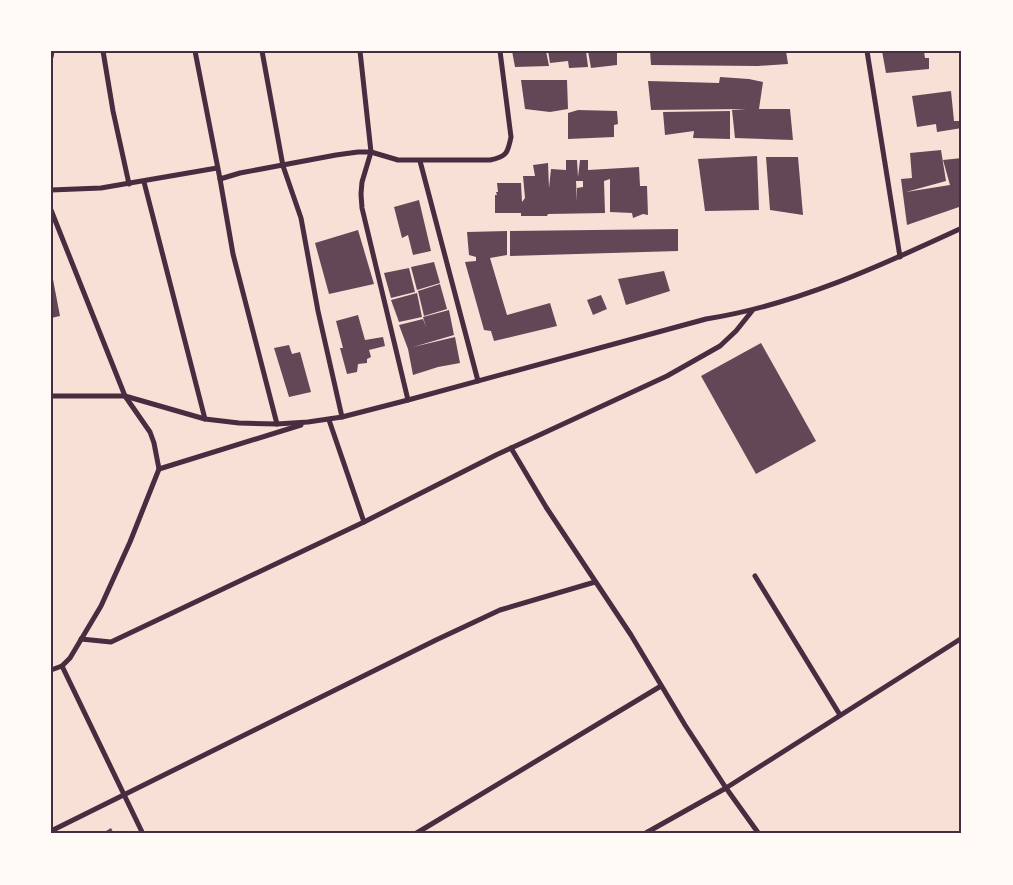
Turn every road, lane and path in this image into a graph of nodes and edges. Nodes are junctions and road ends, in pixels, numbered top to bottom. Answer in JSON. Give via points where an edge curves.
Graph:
{"nodes":[{"id":1,"x":52,"y":51,"type":"edge"},
{"id":2,"x":103,"y":51,"type":"edge"},
{"id":3,"x":195,"y":51,"type":"edge"},
{"id":4,"x":262,"y":51,"type":"edge"},
{"id":5,"x":360,"y":51,"type":"edge"},
{"id":6,"x":500,"y":51,"type":"edge"},
{"id":7,"x":867,"y":51,"type":"edge"},
{"id":8,"x":51,"y":57,"type":"edge"},
{"id":9,"x":371,"y":152,"type":"junction"},
{"id":10,"x":420,"y":160,"type":"junction"},
{"id":11,"x":283,"y":166,"type":"junction"},
{"id":12,"x":218,"y":168,"type":"junction"},
{"id":13,"x":220,"y":179,"type":"junction"},
{"id":14,"x":144,"y":182,"type":"junction"},
{"id":15,"x":129,"y":184,"type":"junction"},
{"id":16,"x":51,"y":190,"type":"edge"},
{"id":17,"x":51,"y":210,"type":"edge"},
{"id":18,"x":962,"y":228,"type":"edge"},
{"id":19,"x":900,"y":257,"type":"junction"},
{"id":20,"x":753,"y":311,"type":"junction"},
{"id":21,"x":478,"y":381,"type":"junction"},
{"id":22,"x":51,"y":396,"type":"edge"},
{"id":23,"x":125,"y":396,"type":"junction"},
{"id":24,"x":408,"y":400,"type":"junction"},
{"id":25,"x":342,"y":417,"type":"junction"},
{"id":26,"x":205,"y":419,"type":"junction"},
{"id":27,"x":329,"y":420,"type":"junction"},
{"id":28,"x":308,"y":422,"type":"junction"},
{"id":29,"x":277,"y":424,"type":"junction"},
{"id":30,"x":511,"y":448,"type":"junction"},
{"id":31,"x":159,"y":469,"type":"junction"},
{"id":32,"x":364,"y":522,"type":"junction"},
{"id":33,"x":755,"y":576,"type":"dead end"},
{"id":34,"x":595,"y":582,"type":"junction"},
{"id":35,"x":962,"y":638,"type":"edge"},
{"id":36,"x":82,"y":639,"type":"junction"},
{"id":37,"x":62,"y":666,"type":"junction"},
{"id":38,"x":51,"y":670,"type":"edge"},
{"id":39,"x":661,"y":686,"type":"junction"},
{"id":40,"x":840,"y":715,"type":"junction"},
{"id":41,"x":726,"y":788,"type":"junction"},
{"id":42,"x":124,"y":795,"type":"junction"},
{"id":43,"x":51,"y":831,"type":"edge"},
{"id":44,"x":143,"y":834,"type":"edge"},
{"id":45,"x":415,"y":834,"type":"edge"},
{"id":46,"x":644,"y":834,"type":"edge"},
{"id":47,"x":758,"y":834,"type":"edge"}],
"edges":[{"from":1,"to":8,"type":"street"},
{"from":2,"to":15,"type":"street"},
{"from":3,"to":12,"type":"street"},
{"from":4,"to":11,"type":"street"},
{"from":5,"to":9,"type":"street"},
{"from":6,"to":10,"type":"street","via":[[511,136],[508,150],[501,158],[490,160]]},
{"from":7,"to":19,"type":"street"},
{"from":9,"to":10,"type":"street","via":[[398,160]]},
{"from":9,"to":11,"type":"street","via":[[336,155]]},
{"from":9,"to":24,"type":"street","via":[[362,182],[362,208]]},
{"from":10,"to":21,"type":"street"},
{"from":11,"to":13,"type":"street"},
{"from":11,"to":25,"type":"street","via":[[300,218]]},
{"from":12,"to":13,"type":"street"},
{"from":12,"to":14,"type":"street"},
{"from":13,"to":29,"type":"street","via":[[232,254]]},
{"from":14,"to":15,"type":"street"},
{"from":14,"to":26,"type":"street"},
{"from":15,"to":16,"type":"street"},
{"from":17,"to":23,"type":"street"},
{"from":18,"to":19,"type":"street"},
{"from":19,"to":20,"type":"street","via":[[841,282]]},
{"from":20,"to":21,"type":"street","via":[[706,319]]},
{"from":20,"to":30,"type":"street","via":[[720,346],[667,376]]},
{"from":21,"to":24,"type":"street"},
{"from":22,"to":23,"type":"street"},
{"from":23,"to":26,"type":"street"},
{"from":23,"to":31,"type":"street","via":[[150,432]]},
{"from":24,"to":25,"type":"street"},
{"from":25,"to":27,"type":"street"},
{"from":26,"to":29,"type":"street"},
{"from":27,"to":28,"type":"street"},
{"from":27,"to":32,"type":"street"},
{"from":28,"to":29,"type":"street"},
{"from":28,"to":31,"type":"street"},
{"from":30,"to":32,"type":"street"},
{"from":30,"to":34,"type":"street"},
{"from":31,"to":36,"type":"street","via":[[115,576]]},
{"from":32,"to":36,"type":"street","via":[[111,642]]},
{"from":33,"to":40,"type":"street"},
{"from":34,"to":39,"type":"street","via":[[632,635]]},
{"from":34,"to":42,"type":"street","via":[[500,610]]},
{"from":35,"to":40,"type":"street"},
{"from":36,"to":37,"type":"street"},
{"from":37,"to":38,"type":"street"},
{"from":37,"to":42,"type":"street"},
{"from":39,"to":41,"type":"street"},
{"from":39,"to":45,"type":"street"},
{"from":40,"to":41,"type":"street"},
{"from":41,"to":46,"type":"street"},
{"from":41,"to":47,"type":"street"},
{"from":42,"to":43,"type":"street"},
{"from":42,"to":44,"type":"street"}]}
